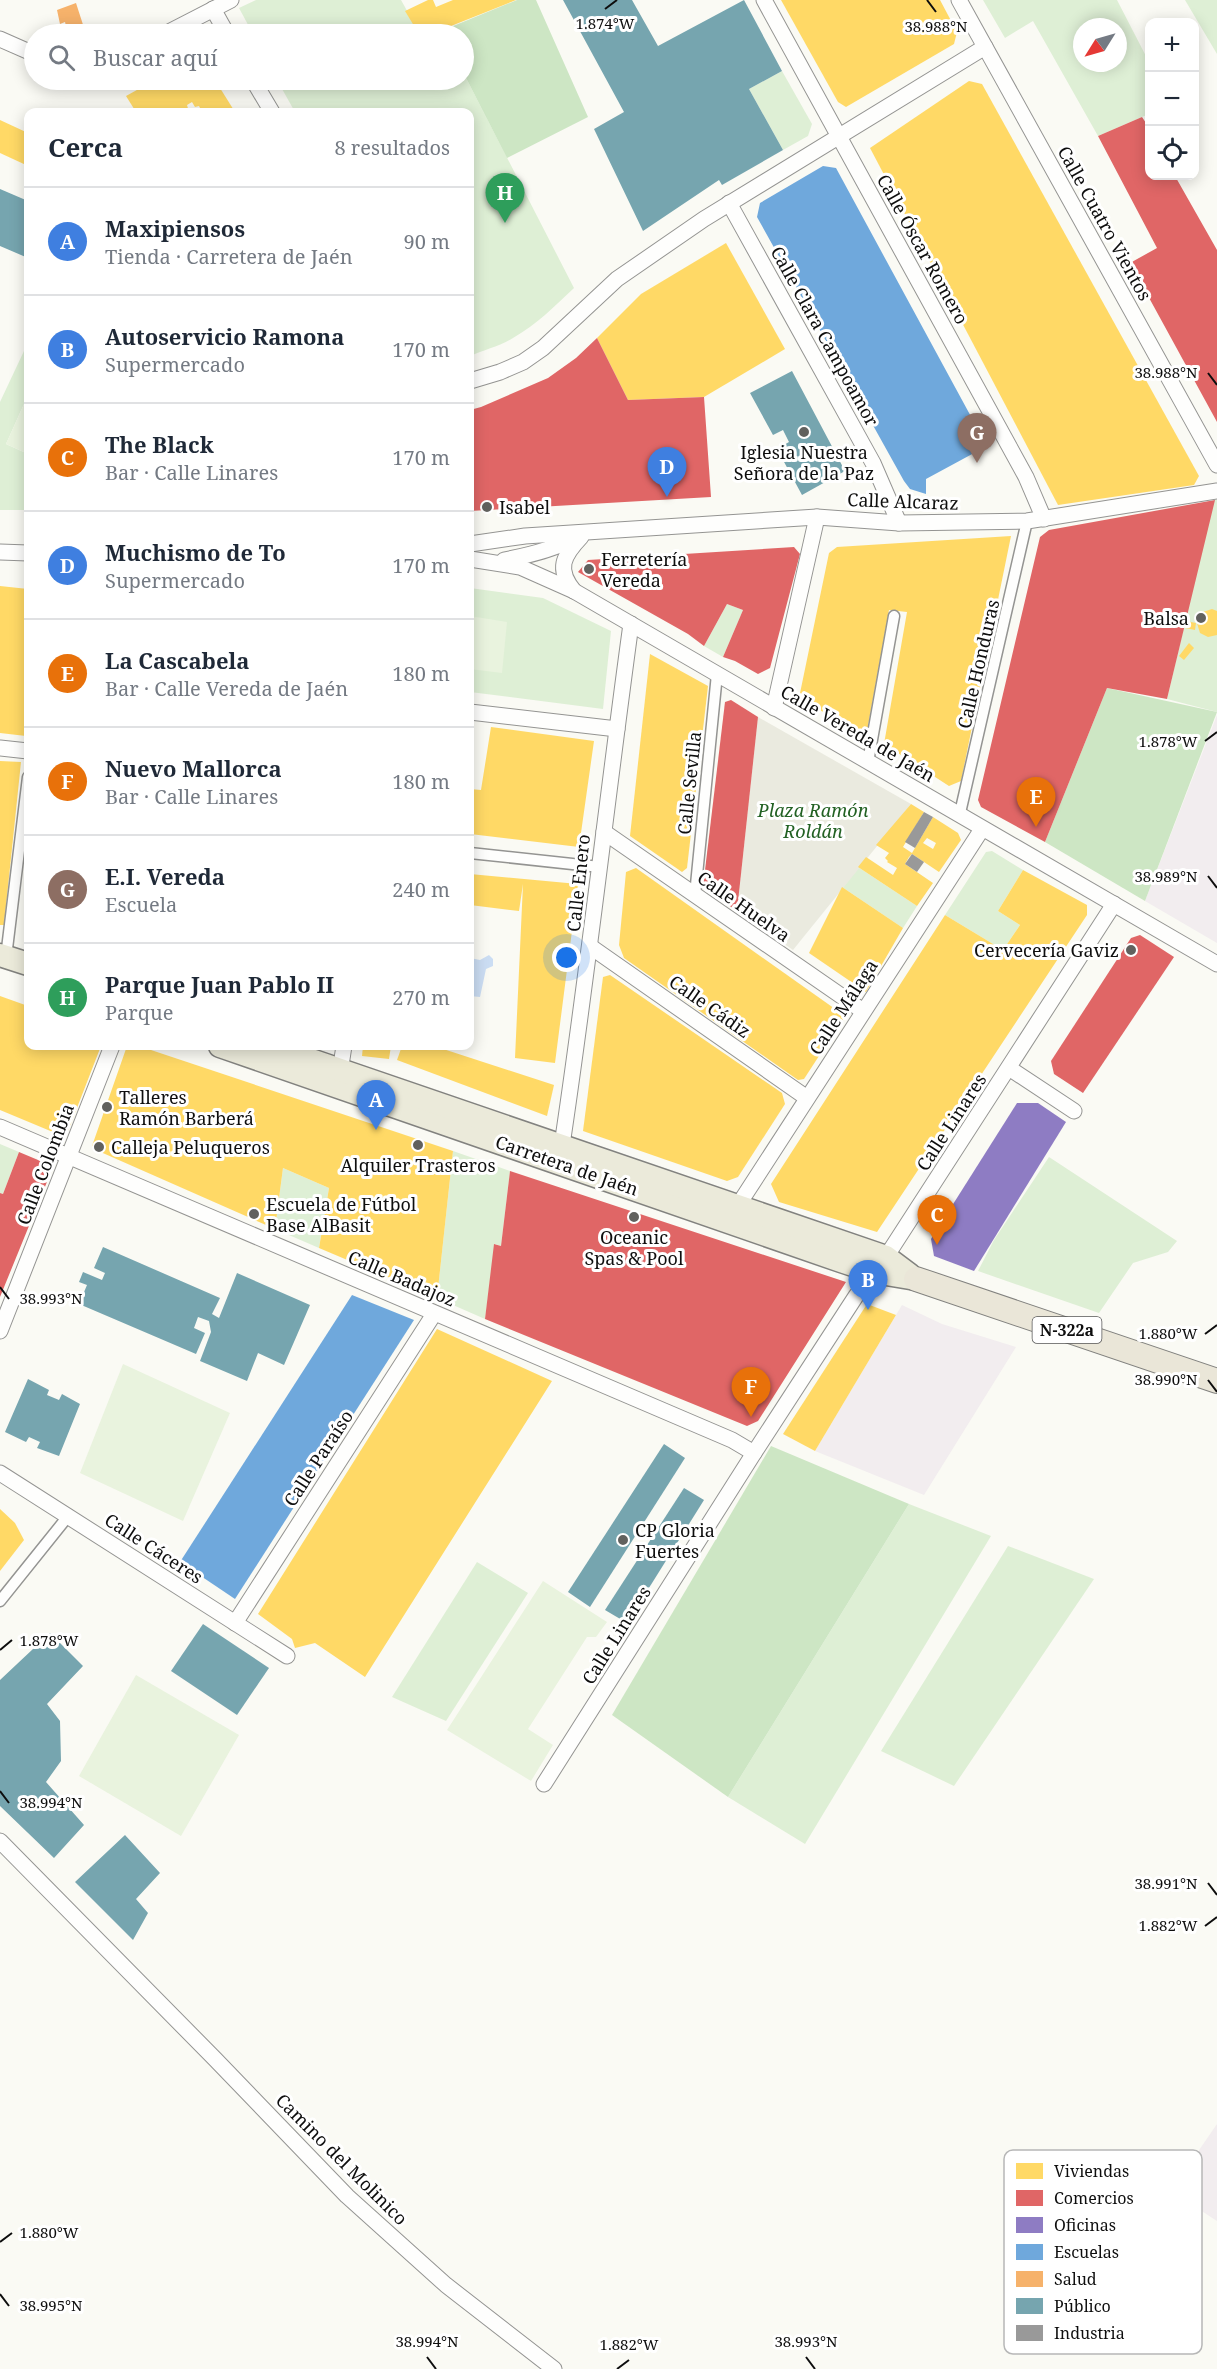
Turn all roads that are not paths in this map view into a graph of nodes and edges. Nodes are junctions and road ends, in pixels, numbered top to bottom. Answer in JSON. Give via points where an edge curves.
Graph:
{"nodes":[{"id":1,"x":231,"y":0,"type":"edge"},
{"id":2,"x":764,"y":0,"type":"edge"},
{"id":3,"x":959,"y":0,"type":"edge"},
{"id":4,"x":213,"y":9,"type":"junction"},
{"id":5,"x":184,"y":24,"type":"edge"},
{"id":6,"x":221,"y":24,"type":"edge"},
{"id":7,"x":0,"y":39,"type":"edge"},
{"id":8,"x":985,"y":47,"type":"junction"},
{"id":9,"x":24,"y":50,"type":"edge"},
{"id":10,"x":259,"y":90,"type":"edge"},
{"id":11,"x":270,"y":108,"type":"edge"},
{"id":12,"x":838,"y":135,"type":"junction"},
{"id":13,"x":729,"y":203,"type":"junction"},
{"id":14,"x":474,"y":380,"type":"edge"},
{"id":15,"x":1217,"y":465,"type":"edge"},
{"id":16,"x":1217,"y":491,"type":"edge"},
{"id":17,"x":817,"y":517,"type":"junction"},
{"id":18,"x":1044,"y":519,"type":"junction"},
{"id":19,"x":1027,"y":521,"type":"junction"},
{"id":20,"x":899,"y":523,"type":"junction"},
{"id":21,"x":586,"y":533,"type":"junction"},
{"id":22,"x":474,"y":543,"type":"edge"},
{"id":23,"x":0,"y":552,"type":"edge"},
{"id":24,"x":24,"y":553,"type":"edge"},
{"id":25,"x":474,"y":560,"type":"edge"},
{"id":26,"x":490,"y":562,"type":"junction"},
{"id":27,"x":574,"y":591,"type":"junction"},
{"id":28,"x":894,"y":616,"type":"dead end"},
{"id":29,"x":631,"y":624,"type":"junction"},
{"id":30,"x":717,"y":674,"type":"junction"},
{"id":31,"x":774,"y":708,"type":"junction"},
{"id":32,"x":474,"y":712,"type":"edge"},
{"id":33,"x":617,"y":729,"type":"junction"},
{"id":34,"x":0,"y":748,"type":"edge"},
{"id":35,"x":24,"y":751,"type":"edge"},
{"id":36,"x":868,"y":762,"type":"junction"},
{"id":37,"x":24,"y":805,"type":"edge"},
{"id":38,"x":960,"y":813,"type":"junction"},
{"id":39,"x":982,"y":829,"type":"junction"},
{"id":40,"x":604,"y":832,"type":"junction"},
{"id":41,"x":474,"y":853,"type":"edge"},
{"id":42,"x":600,"y":867,"type":"junction"},
{"id":43,"x":695,"y":895,"type":"junction"},
{"id":44,"x":1114,"y":904,"type":"junction"},
{"id":45,"x":591,"y":947,"type":"junction"},
{"id":46,"x":2,"y":961,"type":"edge"},
{"id":47,"x":24,"y":964,"type":"edge"},
{"id":48,"x":1217,"y":964,"type":"edge"},
{"id":49,"x":24,"y":978,"type":"edge"},
{"id":50,"x":863,"y":1011,"type":"junction"},
{"id":51,"x":110,"y":1050,"type":"edge"},
{"id":52,"x":235,"y":1050,"type":"edge"},
{"id":53,"x":279,"y":1050,"type":"edge"},
{"id":54,"x":343,"y":1050,"type":"edge"},
{"id":55,"x":1010,"y":1068,"type":"junction"},
{"id":56,"x":339,"y":1077,"type":"junction"},
{"id":57,"x":807,"y":1098,"type":"junction"},
{"id":58,"x":1074,"y":1111,"type":"dead end"},
{"id":59,"x":0,"y":1127,"type":"edge"},
{"id":60,"x":562,"y":1145,"type":"junction"},
{"id":61,"x":70,"y":1155,"type":"junction"},
{"id":62,"x":738,"y":1207,"type":"junction"},
{"id":63,"x":880,"y":1264,"type":"junction"},
{"id":64,"x":916,"y":1279,"type":"joint"},
{"id":65,"x":434,"y":1314,"type":"junction"},
{"id":66,"x":0,"y":1331,"type":"edge"},
{"id":67,"x":1217,"y":1381,"type":"edge"},
{"id":68,"x":754,"y":1453,"type":"junction"},
{"id":69,"x":0,"y":1473,"type":"edge"},
{"id":70,"x":69,"y":1515,"type":"junction"},
{"id":71,"x":0,"y":1601,"type":"edge"},
{"id":72,"x":235,"y":1623,"type":"junction"},
{"id":73,"x":287,"y":1656,"type":"dead end"},
{"id":74,"x":544,"y":1784,"type":"dead end"},
{"id":75,"x":0,"y":1841,"type":"edge"},
{"id":76,"x":554,"y":2369,"type":"edge"}],
"edges":[{"from":1,"to":4,"type":"street"},
{"from":2,"to":12,"type":"street","name":"Calle Óscar Romero"},
{"from":3,"to":8,"type":"street","name":"Calle Cuatro Vientos"},
{"from":4,"to":5,"type":"street"},
{"from":4,"to":6,"type":"street"},
{"from":7,"to":9,"type":"street"},
{"from":8,"to":12,"type":"street"},
{"from":8,"to":15,"type":"street","name":"Calle Cuatro Vientos"},
{"from":10,"to":11,"type":"street"},
{"from":12,"to":13,"type":"street"},
{"from":12,"to":18,"type":"street","name":"Calle Óscar Romero","via":[[1026,477]]},
{"from":13,"to":14,"type":"street","via":[[617,279],[536,352],[500,372]]},
{"from":13,"to":20,"type":"street","name":"Calle Clara Campoamor","via":[[873,463]]},
{"from":16,"to":18,"type":"street","name":"Calle Alcaraz"},
{"from":17,"to":20,"type":"street","name":"Calle Alcaraz"},
{"from":17,"to":21,"type":"street","name":"Calle Alcaraz"},
{"from":17,"to":31,"type":"street"},
{"from":18,"to":19,"type":"street","name":"Calle Alcaraz"},
{"from":19,"to":20,"type":"street","name":"Calle Alcaraz"},
{"from":19,"to":38,"type":"street","name":"Calle Honduras"},
{"from":21,"to":22,"type":"street","name":"Calle Alcaraz"},
{"from":21,"to":26,"type":"street","name":"Calle Alcaraz","via":[[538,554]]},
{"from":21,"to":27,"type":"street","via":[[564,563],[564,579]]},
{"from":23,"to":24,"type":"street"},
{"from":25,"to":26,"type":"street","name":"Calle Vereda de Jaén"},
{"from":26,"to":27,"type":"street","name":"Calle Vereda de Jaén","via":[[520,567]]},
{"from":27,"to":29,"type":"street","name":"Calle Vereda de Jaén"},
{"from":28,"to":36,"type":"street"},
{"from":29,"to":30,"type":"street","name":"Calle Vereda de Jaén"},
{"from":29,"to":33,"type":"street","name":"Calle Enero"},
{"from":30,"to":31,"type":"street","name":"Calle Vereda de Jaén"},
{"from":30,"to":43,"type":"street","name":"Calle Sevilla"},
{"from":31,"to":36,"type":"street","name":"Calle Vereda de Jaén"},
{"from":32,"to":33,"type":"street"},
{"from":33,"to":40,"type":"street","name":"Calle Enero"},
{"from":34,"to":35,"type":"street"},
{"from":36,"to":38,"type":"street","name":"Calle Vereda de Jaén"},
{"from":37,"to":46,"type":"street"},
{"from":38,"to":39,"type":"street","name":"Calle Vereda de Jaén"},
{"from":39,"to":44,"type":"street","name":"Calle Vereda de Jaén"},
{"from":39,"to":50,"type":"street","name":"Calle Málaga"},
{"from":40,"to":42,"type":"street","name":"Calle Enero"},
{"from":40,"to":43,"type":"street","name":"Calle Huelva"},
{"from":41,"to":42,"type":"street"},
{"from":42,"to":45,"type":"street","name":"Calle Enero"},
{"from":43,"to":50,"type":"street","name":"Calle Huelva"},
{"from":44,"to":48,"type":"street","name":"Calle Vereda de Jaén"},
{"from":44,"to":55,"type":"street","name":"Calle Linares"},
{"from":45,"to":57,"type":"street","name":"Calle Cádiz"},
{"from":45,"to":60,"type":"street","name":"Calle Enero"},
{"from":46,"to":47,"type":"main road"},
{"from":46,"to":49,"type":"main road"},
{"from":50,"to":57,"type":"street","name":"Calle Málaga"},
{"from":51,"to":61,"type":"street","name":"Calle Colombia"},
{"from":52,"to":56,"type":"main road","name":"Carretera de Jaén"},
{"from":53,"to":56,"type":"main road","name":"Carretera de Jaén"},
{"from":54,"to":56,"type":"street"},
{"from":55,"to":58,"type":"street"},
{"from":55,"to":63,"type":"street","name":"Calle Linares"},
{"from":56,"to":60,"type":"main road","name":"Carretera de Jaén"},
{"from":56,"to":63,"type":"main road","name":"Carretera de Jaén"},
{"from":57,"to":62,"type":"street","name":"Calle Málaga"},
{"from":59,"to":61,"type":"street","name":"Calle Badajoz"},
{"from":60,"to":62,"type":"main road","name":"Carretera de Jaén"},
{"from":61,"to":65,"type":"street","name":"Calle Badajoz"},
{"from":61,"to":66,"type":"street","name":"Calle Colombia"},
{"from":62,"to":63,"type":"main road","name":"Carretera de Jaén"},
{"from":63,"to":64,"type":"main road","name":"Carretera de Jaén"},
{"from":63,"to":68,"type":"street","name":"Calle Linares"},
{"from":64,"to":67,"type":"highway","name":"Carretera de Jaén","number":"N-322a"},
{"from":65,"to":68,"type":"street","name":"Calle Badajoz","via":[[732,1440]]},
{"from":65,"to":72,"type":"street","name":"Calle Paraíso"},
{"from":68,"to":74,"type":"street","name":"Calle Linares"},
{"from":69,"to":70,"type":"street","name":"Calle Cáceres"},
{"from":70,"to":71,"type":"street"},
{"from":70,"to":72,"type":"street","name":"Calle Cáceres"},
{"from":72,"to":73,"type":"street","name":"Calle Cáceres"},
{"from":75,"to":76,"type":"street","name":"Camino del Molinico","via":[[347,2196],[446,2285]]}]}
